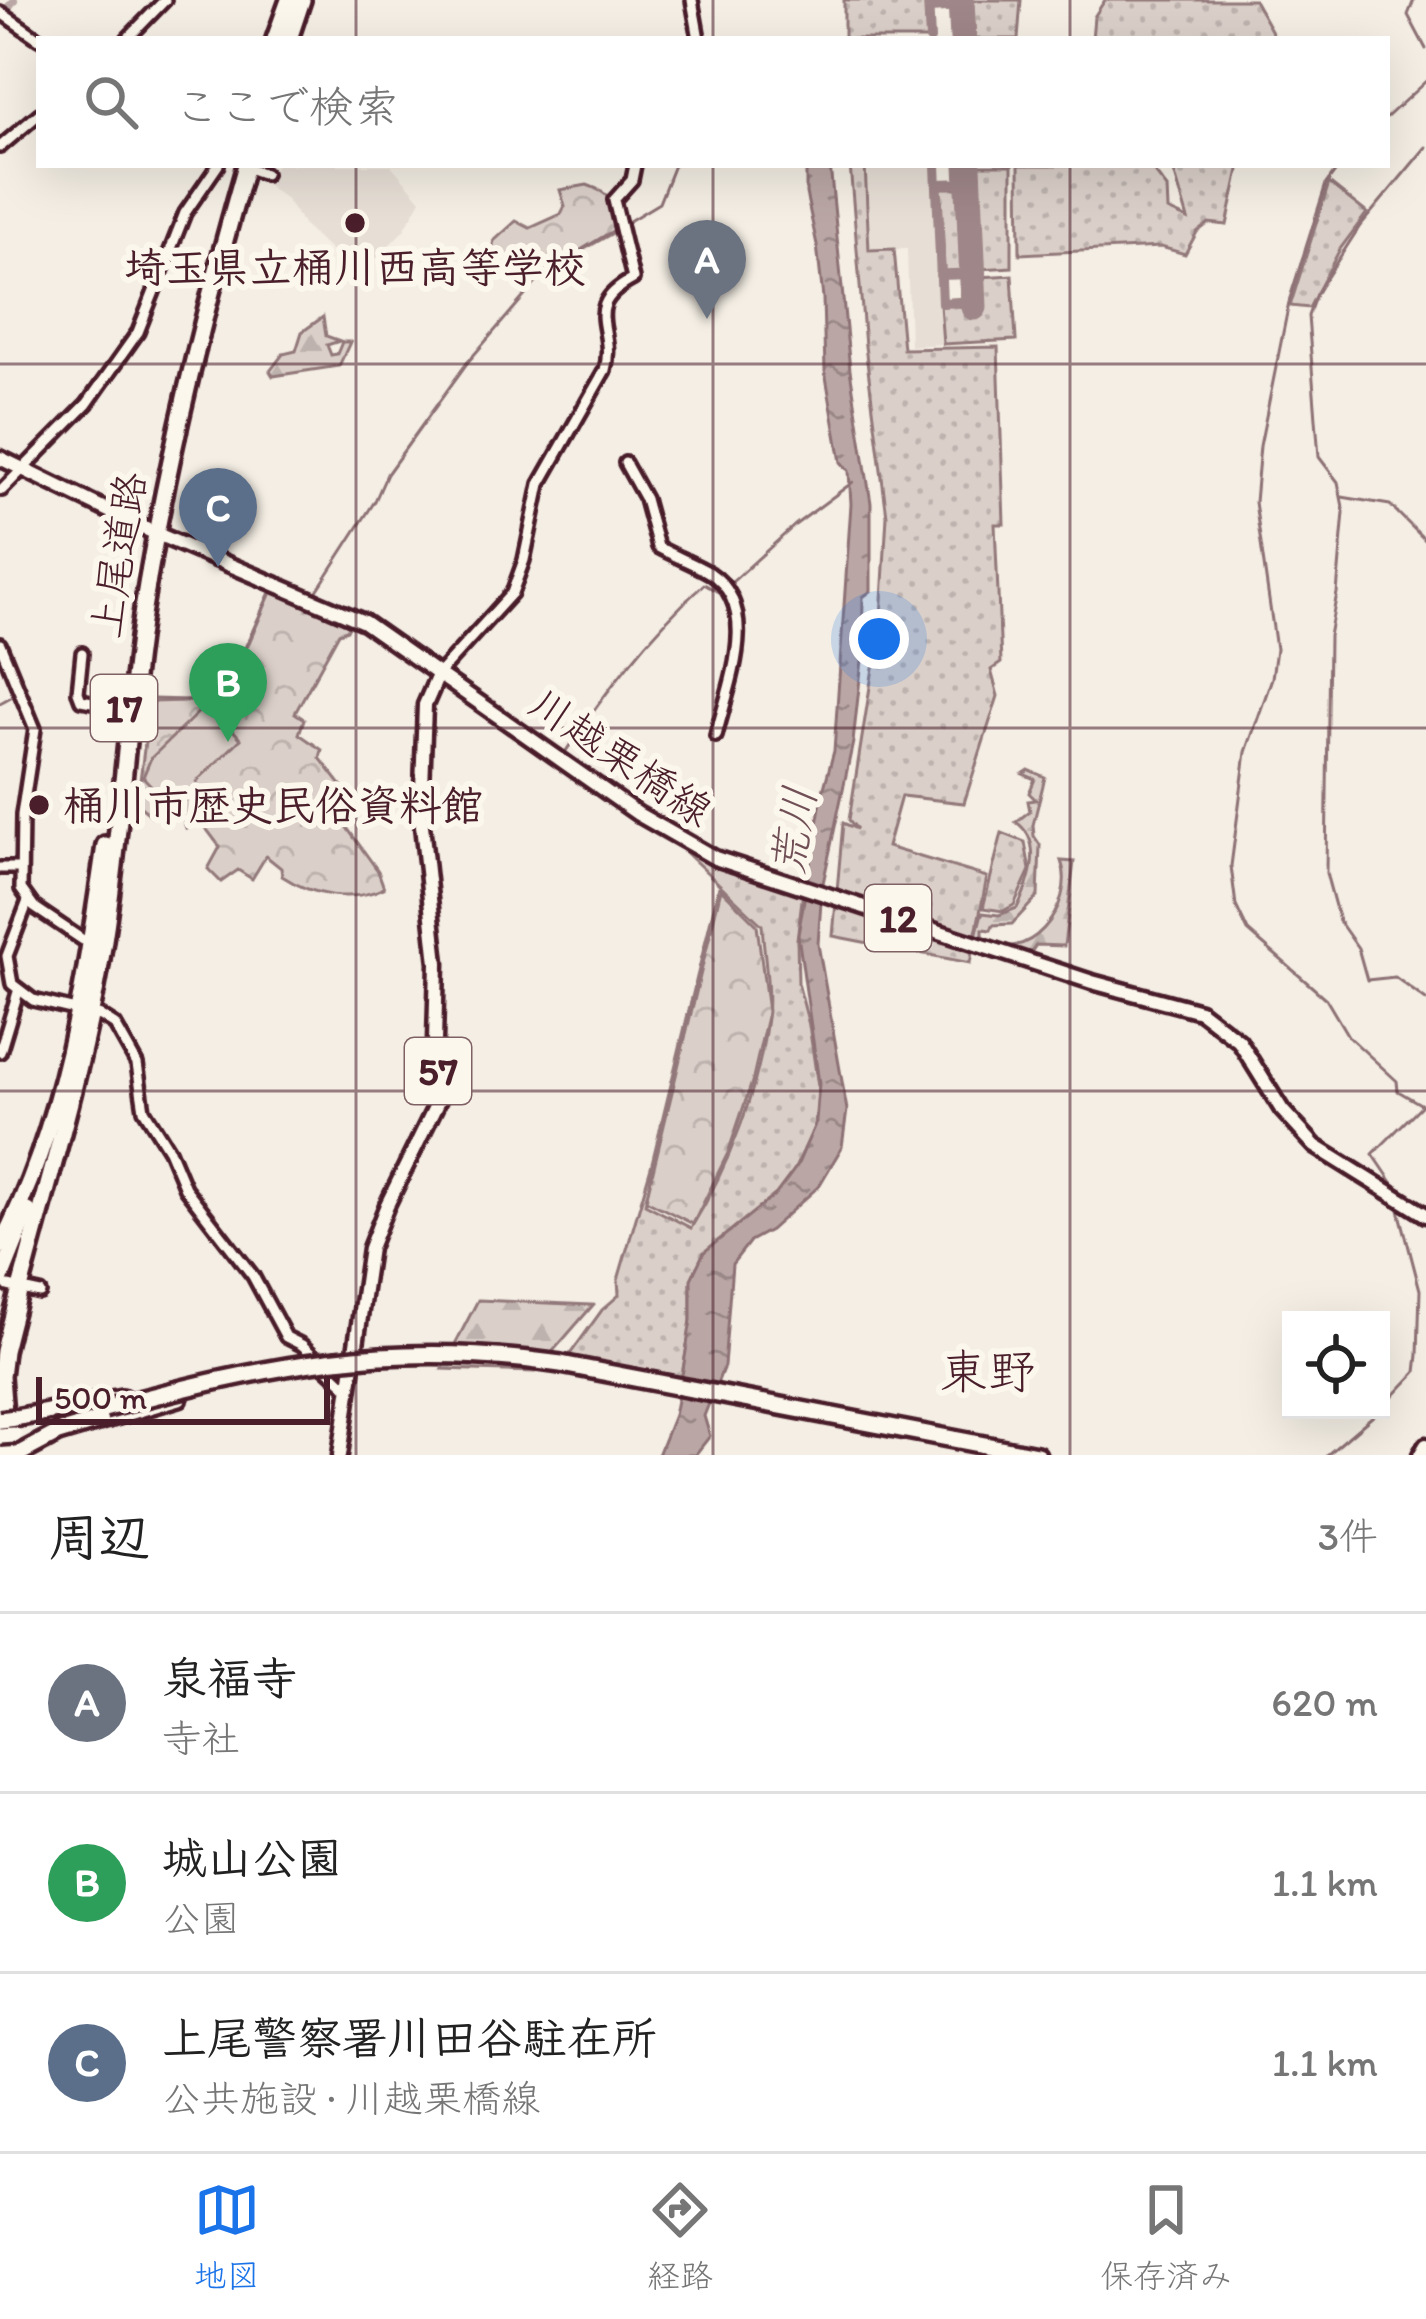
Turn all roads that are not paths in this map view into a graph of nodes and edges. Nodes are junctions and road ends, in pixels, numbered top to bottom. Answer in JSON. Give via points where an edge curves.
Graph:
{"nodes":[{"id":1,"x":165,"y":0,"type":"edge"},
{"id":2,"x":289,"y":0,"type":"edge"},
{"id":3,"x":302,"y":0,"type":"edge"},
{"id":4,"x":692,"y":0,"type":"edge"},
{"id":5,"x":0,"y":12,"type":"edge"},
{"id":6,"x":130,"y":36,"type":"edge"},
{"id":7,"x":276,"y":36,"type":"edge"},
{"id":8,"x":291,"y":36,"type":"edge"},
{"id":9,"x":698,"y":36,"type":"edge"},
{"id":10,"x":36,"y":37,"type":"edge"},
{"id":11,"x":36,"y":116,"type":"edge"},
{"id":12,"x":0,"y":146,"type":"edge"},
{"id":13,"x":216,"y":168,"type":"edge"},
{"id":14,"x":241,"y":168,"type":"edge"},
{"id":15,"x":248,"y":168,"type":"edge"},
{"id":16,"x":634,"y":168,"type":"edge"},
{"id":17,"x":265,"y":174,"type":"dead end"},
{"id":18,"x":0,"y":461,"type":"edge"},
{"id":19,"x":626,"y":463,"type":"dead end"},
{"id":20,"x":20,"y":471,"type":"junction"},
{"id":21,"x":2,"y":490,"type":"edge"},
{"id":22,"x":153,"y":532,"type":"junction"},
{"id":23,"x":0,"y":644,"type":"edge"},
{"id":24,"x":82,"y":653,"type":"dead end"},
{"id":25,"x":439,"y":673,"type":"junction"},
{"id":26,"x":128,"y":709,"type":"junction"},
{"id":27,"x":716,"y":736,"type":"dead end"},
{"id":28,"x":0,"y":868,"type":"edge"},
{"id":29,"x":20,"y":868,"type":"junction"},
{"id":30,"x":28,"y":901,"type":"junction"},
{"id":31,"x":83,"y":940,"type":"dead end"},
{"id":32,"x":18,"y":992,"type":"junction"},
{"id":33,"x":84,"y":1012,"type":"junction"},
{"id":34,"x":0,"y":1052,"type":"edge"},
{"id":35,"x":63,"y":1080,"type":"junction"},
{"id":36,"x":1426,"y":1215,"type":"edge"},
{"id":37,"x":0,"y":1246,"type":"edge"},
{"id":38,"x":7,"y":1288,"type":"edge"},
{"id":39,"x":40,"y":1293,"type":"dead end"},
{"id":40,"x":350,"y":1390,"type":"junction"},
{"id":41,"x":105,"y":1411,"type":"junction"},
{"id":42,"x":7,"y":1428,"type":"edge"},
{"id":43,"x":1426,"y":1445,"type":"edge"},
{"id":44,"x":7,"y":1455,"type":"edge"},
{"id":45,"x":17,"y":1455,"type":"edge"},
{"id":46,"x":340,"y":1455,"type":"edge"},
{"id":47,"x":1002,"y":1455,"type":"edge"},
{"id":48,"x":1037,"y":1455,"type":"edge"},
{"id":49,"x":1420,"y":1455,"type":"edge"}],
"edges":[{"from":1,"to":6,"type":"street"},
{"from":2,"to":7,"type":"highway"},
{"from":3,"to":8,"type":"highway"},
{"from":4,"to":9,"type":"street"},
{"from":5,"to":10,"type":"street"},
{"from":11,"to":12,"type":"street"},
{"from":13,"to":20,"type":"street","via":[[185,213],[138,332],[87,404]]},
{"from":14,"to":22,"type":"highway","name":"上尾道路","number":"17","via":[[173,405]]},
{"from":15,"to":17,"type":"street"},
{"from":16,"to":25,"type":"street","via":[[614,200],[633,279],[606,301],[605,370],[540,484],[512,592]]},
{"from":18,"to":20,"type":"main road","name":"川越栗橋線","number":"12"},
{"from":19,"to":27,"type":"street","via":[[658,547],[710,573],[733,604],[737,655]]},
{"from":20,"to":21,"type":"street"},
{"from":20,"to":22,"type":"main road","name":"川越栗橋線","number":"12"},
{"from":22,"to":25,"type":"main road","name":"川越栗橋線","number":"12","via":[[372,627]]},
{"from":22,"to":26,"type":"highway","name":"上尾道路","number":"17"},
{"from":23,"to":29,"type":"street","via":[[34,729]]},
{"from":24,"to":26,"type":"street","via":[[80,698]]},
{"from":25,"to":36,"type":"main road","name":"川越栗橋線","number":"12","via":[[704,853],[1093,982],[1188,1005],[1219,1022],[1316,1146]]},
{"from":25,"to":40,"type":"main road","number":"57","via":[[425,705],[422,816],[440,1097],[375,1234]]},
{"from":26,"to":33,"type":"highway","name":"上尾道路","number":"17"},
{"from":28,"to":29,"type":"street"},
{"from":29,"to":30,"type":"street"},
{"from":30,"to":31,"type":"street"},
{"from":30,"to":32,"type":"street","via":[[7,956]]},
{"from":32,"to":33,"type":"street"},
{"from":32,"to":34,"type":"street"},
{"from":33,"to":35,"type":"highway","name":"上尾道路","number":"17"},
{"from":33,"to":38,"type":"highway","name":"上尾道路","number":"17","via":[[72,1098]]},
{"from":33,"to":40,"type":"street","via":[[116,1024],[137,1064],[144,1110],[185,1188],[253,1276],[286,1337]]},
{"from":35,"to":37,"type":"highway","name":"上尾道路","number":"17","via":[[39,1162]]},
{"from":35,"to":38,"type":"highway"},
{"from":38,"to":39,"type":"street"},
{"from":38,"to":44,"type":"highway","name":"上尾道路","number":"17"},
{"from":40,"to":46,"type":"main road","number":"57"},
{"from":41,"to":42,"type":"highway"},
{"from":41,"to":45,"type":"highway"},
{"from":41,"to":47,"type":"highway","bridge":true,"via":[[337,1365],[471,1361]]},
{"from":41,"to":48,"type":"highway","bridge":true,"via":[[242,1373],[363,1355],[487,1354]]},
{"from":43,"to":49,"type":"main road"}]}
